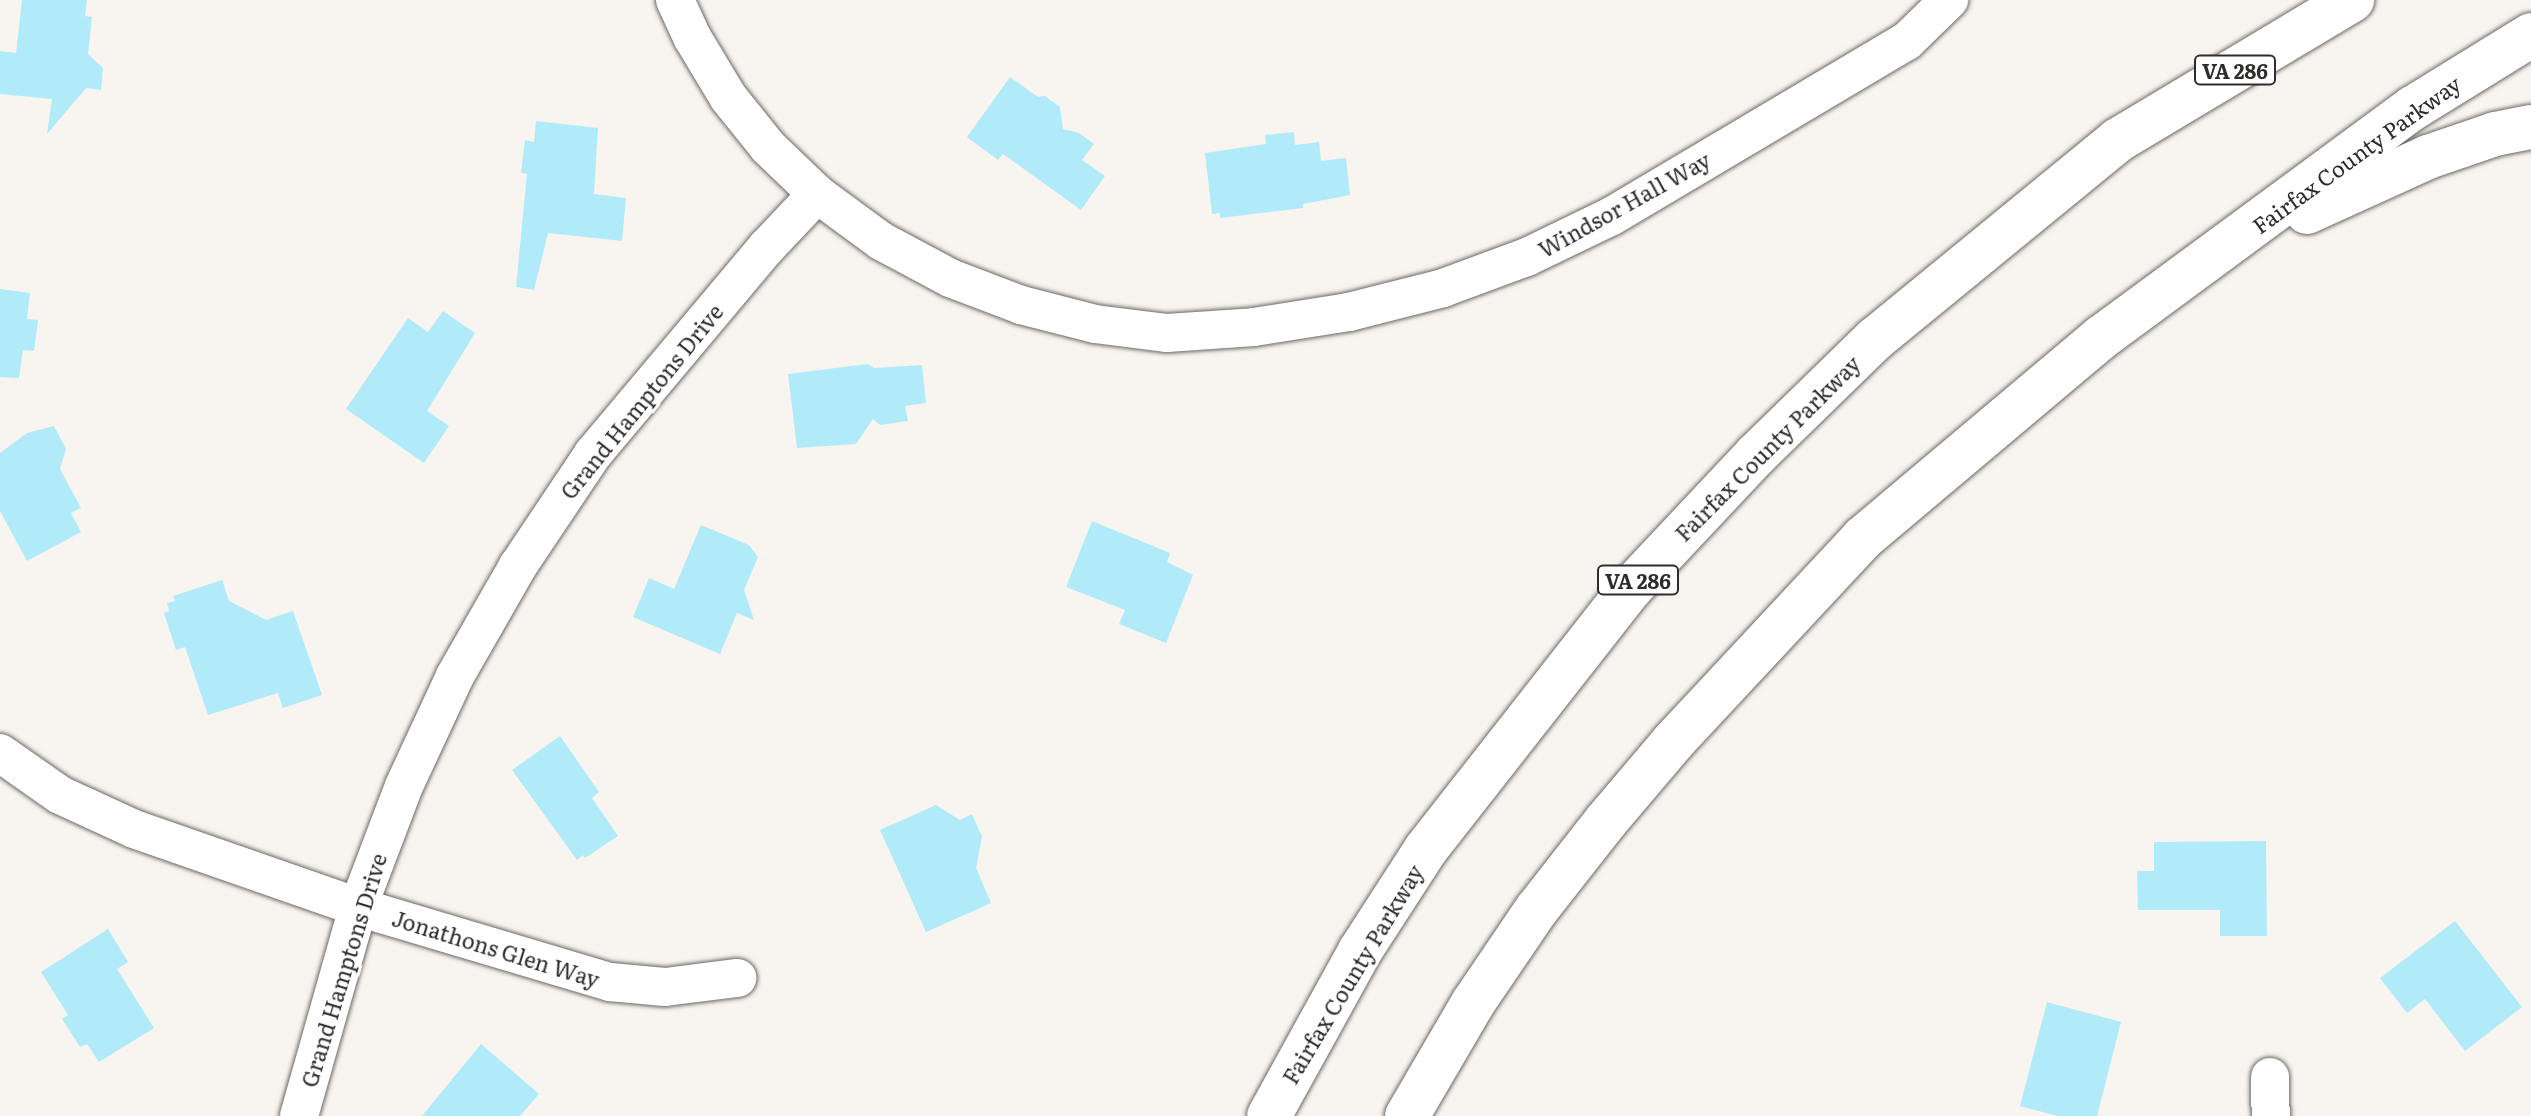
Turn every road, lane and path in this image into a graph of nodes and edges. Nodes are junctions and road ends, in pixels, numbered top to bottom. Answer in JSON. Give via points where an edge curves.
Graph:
{"nodes":[{"id":1,"x":675,"y":0,"type":"edge"},
{"id":2,"x":1949,"y":0,"type":"edge"},
{"id":3,"x":2311,"y":0,"type":"edge"},
{"id":4,"x":2352,"y":0,"type":"edge"},
{"id":5,"x":2531,"y":35,"type":"edge"},
{"id":6,"x":2531,"y":127,"type":"edge"},
{"id":7,"x":2118,"y":140,"type":"junction"},
{"id":8,"x":817,"y":194,"type":"junction"},
{"id":9,"x":2201,"y":266,"type":"junction"},
{"id":10,"x":0,"y":753,"type":"edge"},
{"id":11,"x":358,"y":907,"type":"junction"},
{"id":12,"x":737,"y":978,"type":"dead end"},
{"id":13,"x":2270,"y":1077,"type":"dead end"},
{"id":14,"x":299,"y":1116,"type":"edge"},
{"id":15,"x":1269,"y":1116,"type":"edge"},
{"id":16,"x":1407,"y":1116,"type":"edge"},
{"id":17,"x":2271,"y":1116,"type":"edge"}],
"edges":[{"from":1,"to":8,"type":"street","name":"Windsor Hall Way","via":[[728,97],[768,147]]},
{"from":2,"to":8,"type":"street","name":"Windsor Hall Way","via":[[1907,41],[1612,216],[1457,283],[1349,312],[1254,327],[1167,333],[1095,324],[1021,305],[950,278],[881,241]]},
{"from":3,"to":7,"type":"highway"},
{"from":4,"to":7,"type":"highway","name":"Fairfax County Parkway","number":"VA 286"},
{"from":5,"to":9,"type":"highway","name":"Fairfax County Parkway","via":[[2413,108]]},
{"from":6,"to":9,"type":"highway","via":[[2428,157]]},
{"from":7,"to":15,"type":"highway","name":"Fairfax County Parkway","number":"VA 286","via":[[1875,339],[1631,588],[1426,849],[1360,951]]},
{"from":8,"to":11,"type":"street","name":"Grand Hamptons Drive","via":[[593,454],[518,566],[442,704]]},
{"from":9,"to":16,"type":"highway","name":"Fairfax County Parkway","via":[[2102,337],[1863,538],[1673,742],[1537,909],[1473,1003]]},
{"from":10,"to":11,"type":"street","name":"Jonathons Glen Way","via":[[60,795],[134,829]]},
{"from":11,"to":12,"type":"street","name":"Jonathons Glen Way","via":[[610,982],[665,987]]},
{"from":11,"to":14,"type":"street","name":"Grand Hamptons Drive"},
{"from":13,"to":17,"type":"street"}]}
